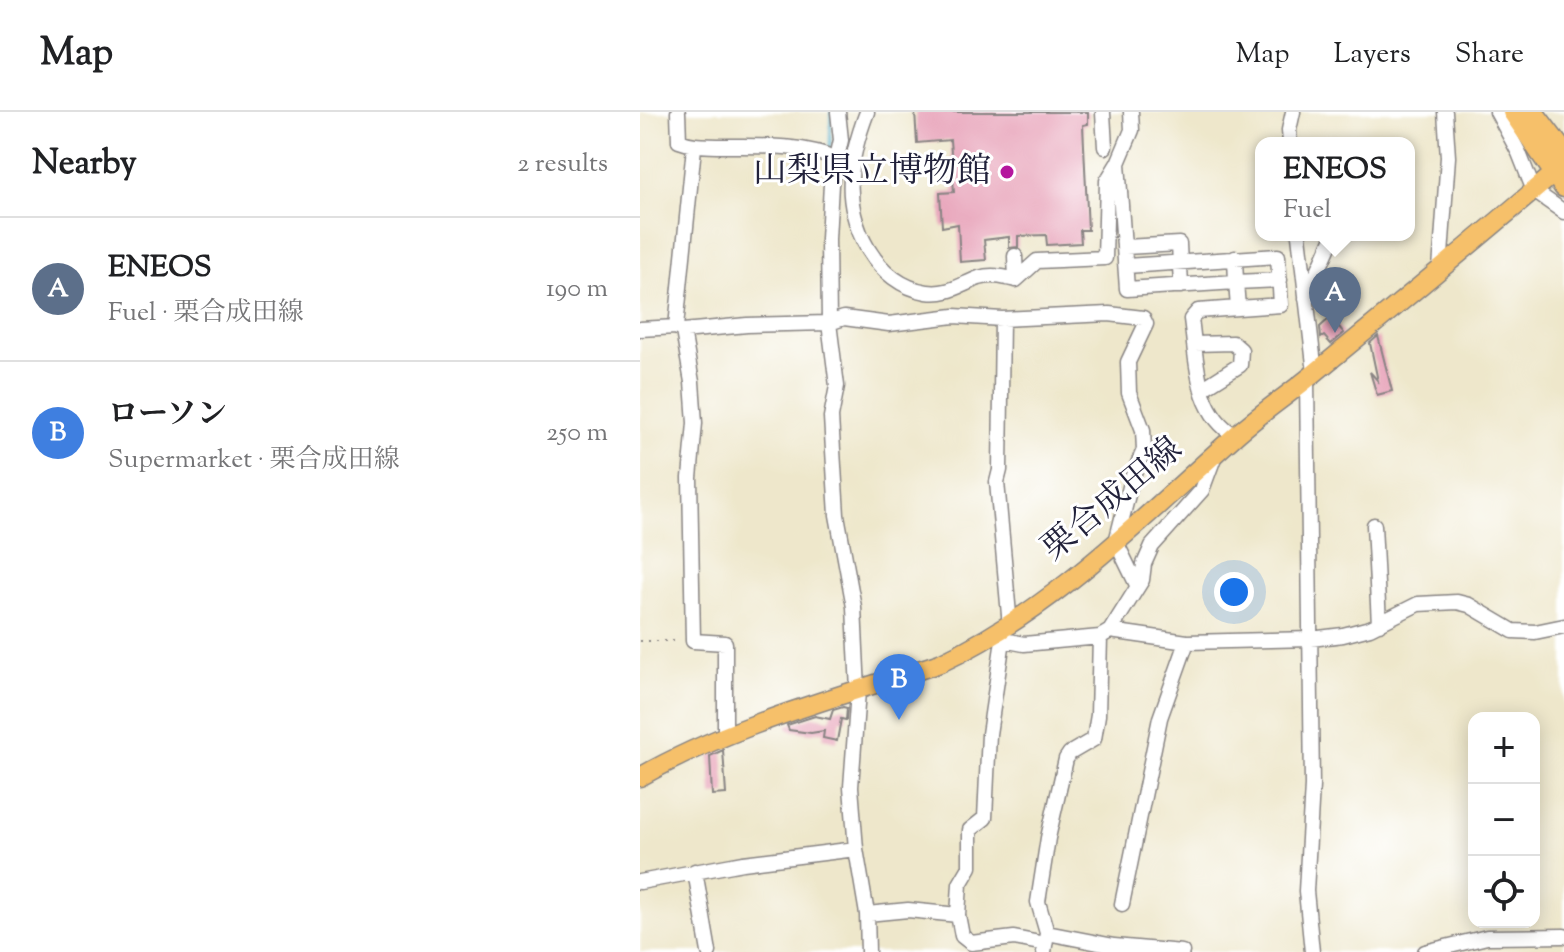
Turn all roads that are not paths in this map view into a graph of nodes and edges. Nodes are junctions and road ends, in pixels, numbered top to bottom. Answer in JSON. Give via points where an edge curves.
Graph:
{"nodes":[{"id":1,"x":678,"y":112,"type":"edge"},
{"id":2,"x":838,"y":112,"type":"edge"},
{"id":3,"x":867,"y":112,"type":"edge"},
{"id":4,"x":1121,"y":112,"type":"edge"},
{"id":5,"x":1131,"y":112,"type":"edge"},
{"id":6,"x":1293,"y":112,"type":"edge"},
{"id":7,"x":1445,"y":112,"type":"edge"},
{"id":8,"x":1497,"y":112,"type":"edge"},
{"id":9,"x":1513,"y":112,"type":"edge"},
{"id":10,"x":1533,"y":112,"type":"edge"},
{"id":11,"x":1549,"y":112,"type":"edge"},
{"id":12,"x":1103,"y":113,"type":"edge"},
{"id":13,"x":1290,"y":137,"type":"edge"},
{"id":14,"x":1561,"y":138,"type":"edge"},
{"id":15,"x":694,"y":147,"type":"junction"},
{"id":16,"x":1105,"y":147,"type":"dead end"},
{"id":17,"x":837,"y":159,"type":"junction"},
{"id":18,"x":1118,"y":163,"type":"junction"},
{"id":19,"x":1561,"y":176,"type":"edge"},
{"id":20,"x":1534,"y":191,"type":"junction"},
{"id":21,"x":1564,"y":212,"type":"edge"},
{"id":22,"x":1300,"y":241,"type":"edge"},
{"id":23,"x":1331,"y":241,"type":"edge"},
{"id":24,"x":1125,"y":247,"type":"junction"},
{"id":25,"x":1015,"y":256,"type":"dead end"},
{"id":26,"x":1235,"y":258,"type":"junction"},
{"id":27,"x":1180,"y":262,"type":"junction"},
{"id":28,"x":1126,"y":266,"type":"junction"},
{"id":29,"x":1440,"y":269,"type":"junction"},
{"id":30,"x":1016,"y":280,"type":"junction"},
{"id":31,"x":1280,"y":280,"type":"junction"},
{"id":32,"x":1236,"y":282,"type":"junction"},
{"id":33,"x":1181,"y":286,"type":"junction"},
{"id":34,"x":1305,"y":299,"type":"junction"},
{"id":35,"x":1238,"y":308,"type":"junction"},
{"id":36,"x":1002,"y":319,"type":"junction"},
{"id":37,"x":829,"y":323,"type":"junction"},
{"id":38,"x":640,"y":329,"type":"edge"},
{"id":39,"x":680,"y":329,"type":"junction"},
{"id":40,"x":1194,"y":344,"type":"junction"},
{"id":41,"x":1311,"y":376,"type":"junction"},
{"id":42,"x":1202,"y":389,"type":"junction"},
{"id":43,"x":1236,"y":436,"type":"junction"},
{"id":44,"x":1215,"y":455,"type":"junction"},
{"id":45,"x":1374,"y":525,"type":"dead end"},
{"id":46,"x":1116,"y":542,"type":"junction"},
{"id":47,"x":1137,"y":585,"type":"junction"},
{"id":48,"x":1379,"y":624,"type":"junction"},
{"id":49,"x":1564,"y":626,"type":"edge"},
{"id":50,"x":1005,"y":632,"type":"junction"},
{"id":51,"x":1105,"y":634,"type":"junction"},
{"id":52,"x":1311,"y":639,"type":"junction"},
{"id":53,"x":1187,"y":642,"type":"junction"},
{"id":54,"x":858,"y":691,"type":"junction"},
{"id":55,"x":725,"y":735,"type":"junction"},
{"id":56,"x":640,"y":777,"type":"edge"},
{"id":57,"x":856,"y":849,"type":"junction"},
{"id":58,"x":695,"y":871,"type":"junction"},
{"id":59,"x":640,"y":882,"type":"edge"},
{"id":60,"x":1122,"y":904,"type":"dead end"},
{"id":61,"x":867,"y":914,"type":"junction"},
{"id":62,"x":958,"y":915,"type":"junction"},
{"id":63,"x":1564,"y":936,"type":"edge"},
{"id":64,"x":1045,"y":943,"type":"edge"},
{"id":65,"x":709,"y":952,"type":"edge"},
{"id":66,"x":868,"y":952,"type":"edge"},
{"id":67,"x":1182,"y":952,"type":"edge"},
{"id":68,"x":1312,"y":952,"type":"edge"},
{"id":69,"x":1425,"y":952,"type":"edge"}],
"edges":[{"from":1,"to":15,"type":"street","via":[[679,141]]},
{"from":2,"to":17,"type":"street"},
{"from":3,"to":30,"type":"street","via":[[850,181],[863,239],[877,264],[893,278],[926,292],[947,292],[980,278]]},
{"from":4,"to":12,"type":"street"},
{"from":5,"to":18,"type":"street","via":[[1132,130]]},
{"from":6,"to":13,"type":"street"},
{"from":7,"to":29,"type":"street","via":[[1448,157]]},
{"from":8,"to":20,"type":"street"},
{"from":9,"to":19,"type":"highway"},
{"from":10,"to":14,"type":"highway"},
{"from":11,"to":14,"type":"highway"},
{"from":12,"to":16,"type":"street"},
{"from":15,"to":17,"type":"street","via":[[819,151]]},
{"from":15,"to":39,"type":"street"},
{"from":17,"to":37,"type":"street","via":[[828,239]]},
{"from":18,"to":24,"type":"street"},
{"from":18,"to":30,"type":"street","via":[[1107,181],[1105,258],[1037,261]]},
{"from":19,"to":20,"type":"main road","name":"栗合成田線"},
{"from":20,"to":21,"type":"street"},
{"from":20,"to":29,"type":"main road","name":"栗合成田線"},
{"from":22,"to":34,"type":"street"},
{"from":23,"to":34,"type":"street"},
{"from":24,"to":27,"type":"street","via":[[1179,244]]},
{"from":24,"to":28,"type":"street"},
{"from":25,"to":30,"type":"street"},
{"from":26,"to":27,"type":"street"},
{"from":26,"to":31,"type":"street","via":[[1278,256]]},
{"from":26,"to":32,"type":"street"},
{"from":27,"to":28,"type":"street"},
{"from":27,"to":33,"type":"street"},
{"from":28,"to":33,"type":"street","via":[[1127,289]]},
{"from":29,"to":41,"type":"main road","name":"栗合成田線"},
{"from":31,"to":32,"type":"street"},
{"from":31,"to":35,"type":"street","via":[[1281,305]]},
{"from":32,"to":33,"type":"street"},
{"from":32,"to":35,"type":"street"},
{"from":34,"to":41,"type":"street"},
{"from":35,"to":40,"type":"street","via":[[1198,311],[1191,319]]},
{"from":36,"to":37,"type":"street","via":[[954,316],[889,324],[844,318]]},
{"from":36,"to":46,"type":"street","via":[[1109,314],[1143,318],[1146,324],[1128,362],[1129,393],[1143,430],[1144,450]]},
{"from":36,"to":50,"type":"street","via":[[997,482]]},
{"from":37,"to":39,"type":"street"},
{"from":37,"to":54,"type":"street","via":[[837,386],[831,417],[837,515],[854,607]]},
{"from":38,"to":39,"type":"street"},
{"from":39,"to":55,"type":"street","via":[[695,423],[690,478],[693,641],[725,643]]},
{"from":40,"to":42,"type":"street"},
{"from":40,"to":42,"type":"street","via":[[1233,343],[1241,350],[1240,365]]},
{"from":41,"to":43,"type":"main road","name":"栗合成田線"},
{"from":41,"to":52,"type":"street"},
{"from":42,"to":43,"type":"street","via":[[1222,428]]},
{"from":43,"to":44,"type":"main road","name":"栗合成田線"},
{"from":44,"to":46,"type":"main road","name":"栗合成田線"},
{"from":44,"to":47,"type":"street","via":[[1202,490],[1152,546]]},
{"from":45,"to":48,"type":"street"},
{"from":46,"to":47,"type":"street"},
{"from":46,"to":50,"type":"main road","name":"栗合成田線"},
{"from":47,"to":51,"type":"street"},
{"from":48,"to":49,"type":"street","via":[[1418,604],[1457,602],[1513,631]]},
{"from":48,"to":52,"type":"street"},
{"from":50,"to":51,"type":"street","via":[[1024,644]]},
{"from":50,"to":54,"type":"main road","name":"栗合成田線","via":[[940,663]]},
{"from":50,"to":62,"type":"street","via":[[989,734],[985,818],[970,830],[970,867],[960,884]]},
{"from":51,"to":53,"type":"street"},
{"from":51,"to":64,"type":"street","via":[[1094,739],[1066,759],[1048,838],[1038,902]]},
{"from":52,"to":53,"type":"street"},
{"from":52,"to":68,"type":"street","via":[[1306,891]]},
{"from":53,"to":60,"type":"street","via":[[1160,718]]},
{"from":54,"to":55,"type":"main road","name":"栗合成田線"},
{"from":54,"to":57,"type":"street","via":[[851,787]]},
{"from":55,"to":56,"type":"main road","name":"栗合成田線"},
{"from":57,"to":58,"type":"street"},
{"from":57,"to":61,"type":"street"},
{"from":58,"to":59,"type":"street"},
{"from":58,"to":65,"type":"street"},
{"from":61,"to":62,"type":"street","via":[[908,910]]},
{"from":61,"to":66,"type":"street"},
{"from":62,"to":64,"type":"street","via":[[962,936],[971,943],[1014,938]]},
{"from":63,"to":69,"type":"street","via":[[1487,937]]},
{"from":64,"to":67,"type":"street"}]}
